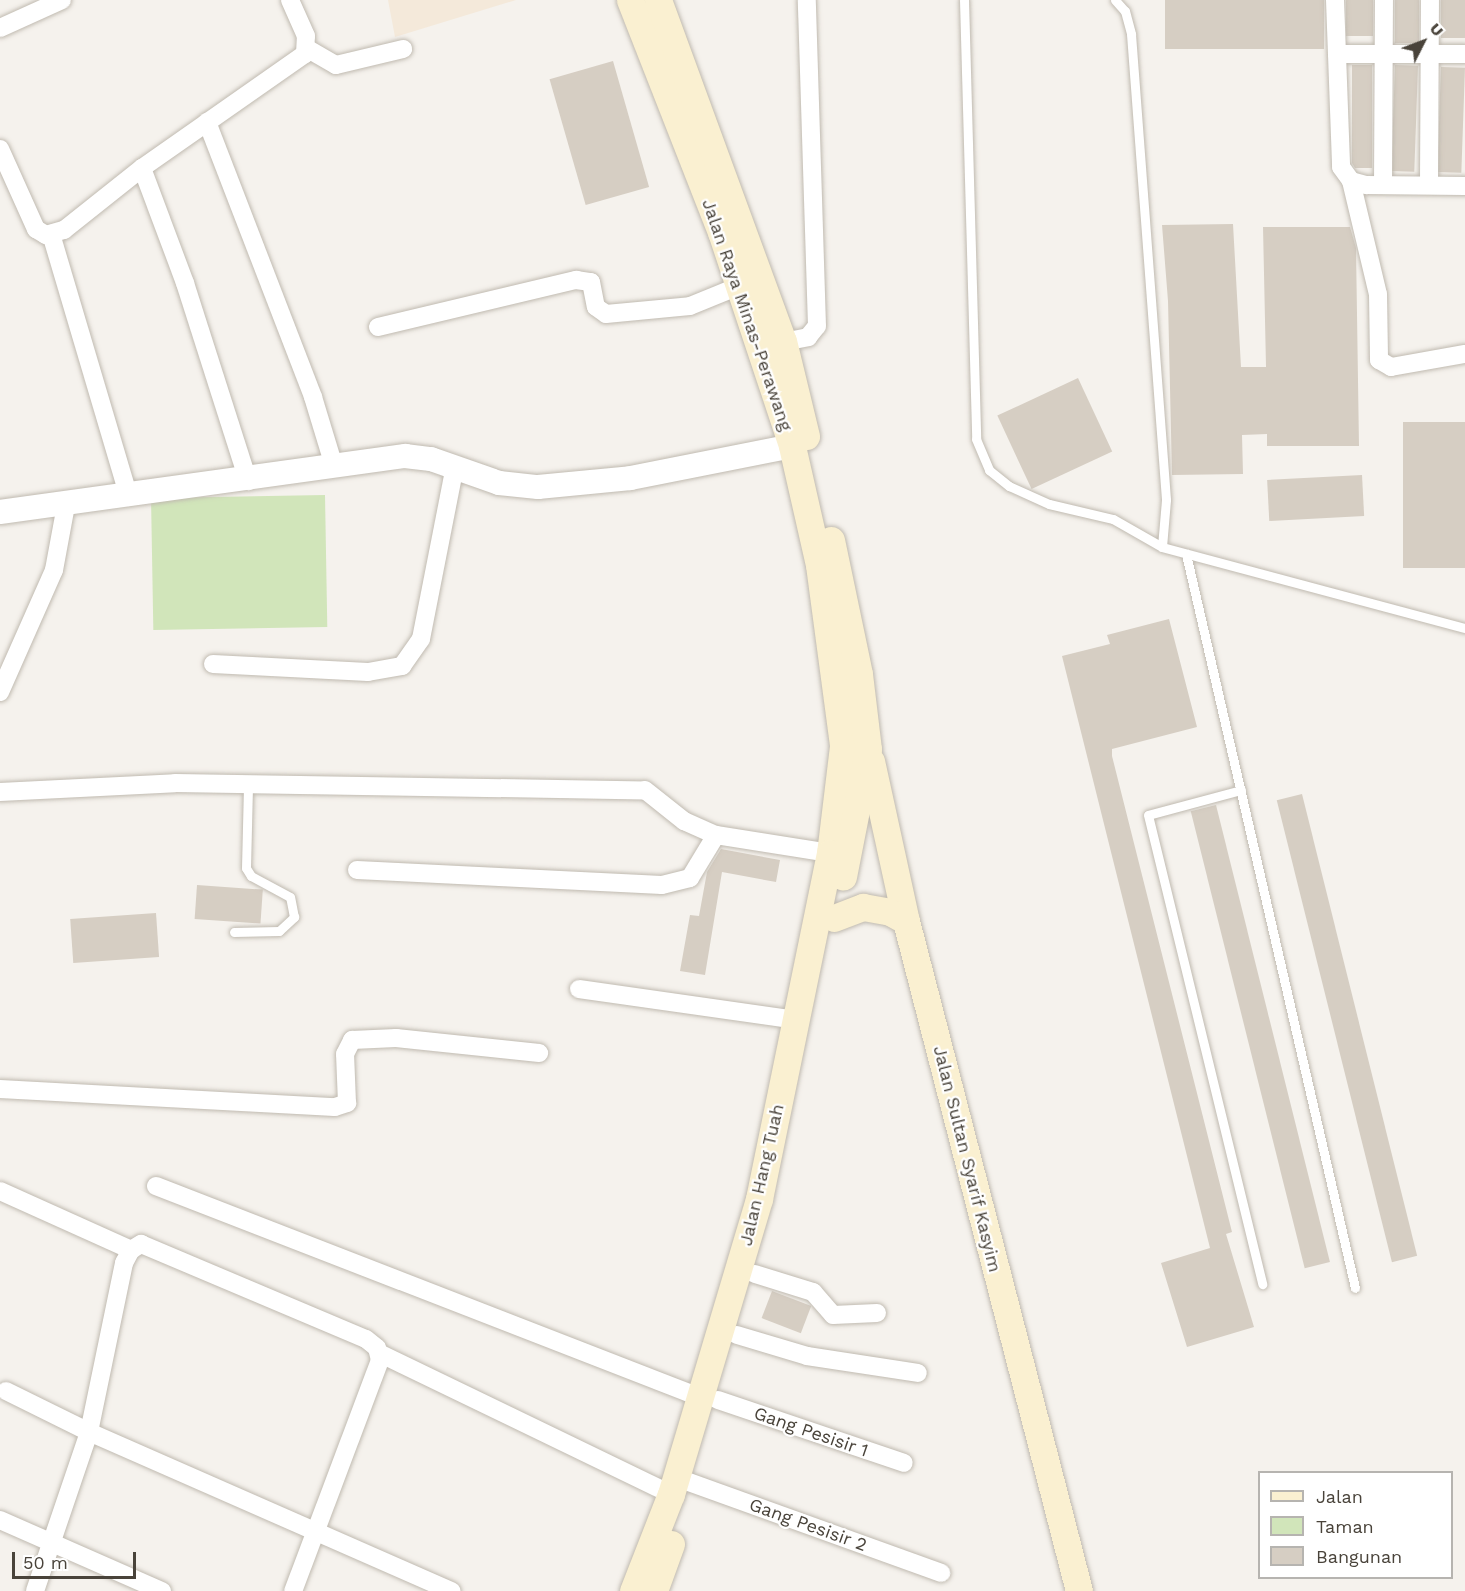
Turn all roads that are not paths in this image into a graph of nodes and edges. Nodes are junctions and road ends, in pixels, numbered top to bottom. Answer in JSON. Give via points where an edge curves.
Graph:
{"nodes":[{"id":1,"x":62,"y":0,"type":"edge"},
{"id":2,"x":290,"y":0,"type":"edge"},
{"id":3,"x":630,"y":0,"type":"edge"},
{"id":4,"x":658,"y":0,"type":"edge"},
{"id":5,"x":807,"y":0,"type":"edge"},
{"id":6,"x":964,"y":0,"type":"edge"},
{"id":7,"x":1115,"y":0,"type":"edge"},
{"id":8,"x":1335,"y":0,"type":"edge"},
{"id":9,"x":1383,"y":0,"type":"edge"},
{"id":10,"x":1430,"y":0,"type":"edge"},
{"id":11,"x":0,"y":28,"type":"edge"},
{"id":12,"x":308,"y":49,"type":"junction"},
{"id":13,"x":403,"y":49,"type":"dead end"},
{"id":14,"x":1337,"y":54,"type":"junction"},
{"id":15,"x":1384,"y":54,"type":"junction"},
{"id":16,"x":1430,"y":54,"type":"junction"},
{"id":17,"x":1465,"y":54,"type":"edge"},
{"id":18,"x":207,"y":122,"type":"junction"},
{"id":19,"x":0,"y":149,"type":"edge"},
{"id":20,"x":142,"y":168,"type":"junction"},
{"id":21,"x":6,"y":181,"type":"edge"},
{"id":22,"x":1351,"y":182,"type":"junction"},
{"id":23,"x":1383,"y":184,"type":"junction"},
{"id":24,"x":1429,"y":184,"type":"junction"},
{"id":25,"x":1465,"y":186,"type":"edge"},
{"id":26,"x":51,"y":234,"type":"junction"},
{"id":27,"x":739,"y":286,"type":"junction"},
{"id":28,"x":378,"y":327,"type":"dead end"},
{"id":29,"x":773,"y":344,"type":"junction"},
{"id":30,"x":1465,"y":354,"type":"edge"},
{"id":31,"x":792,"y":446,"type":"junction"},
{"id":32,"x":334,"y":466,"type":"junction"},
{"id":33,"x":454,"y":466,"type":"junction"},
{"id":34,"x":248,"y":481,"type":"junction"},
{"id":35,"x":129,"y":496,"type":"junction"},
{"id":36,"x":66,"y":505,"type":"junction"},
{"id":37,"x":0,"y":512,"type":"edge"},
{"id":38,"x":1162,"y":547,"type":"junction"},
{"id":39,"x":1186,"y":554,"type":"junction"},
{"id":40,"x":1465,"y":628,"type":"edge"},
{"id":41,"x":213,"y":664,"type":"dead end"},
{"id":42,"x":0,"y":692,"type":"edge"},
{"id":43,"x":856,"y":748,"type":"junction"},
{"id":44,"x":248,"y":784,"type":"junction"},
{"id":45,"x":1240,"y":790,"type":"junction"},
{"id":46,"x":0,"y":792,"type":"edge"},
{"id":47,"x":716,"y":835,"type":"junction"},
{"id":48,"x":830,"y":853,"type":"junction"},
{"id":49,"x":357,"y":870,"type":"dead end"},
{"id":50,"x":834,"y":918,"type":"junction"},
{"id":51,"x":906,"y":921,"type":"junction"},
{"id":52,"x":234,"y":932,"type":"dead end"},
{"id":53,"x":579,"y":989,"type":"dead end"},
{"id":54,"x":796,"y":1020,"type":"junction"},
{"id":55,"x":539,"y":1053,"type":"dead end"},
{"id":56,"x":0,"y":1089,"type":"edge"},
{"id":57,"x":156,"y":1186,"type":"dead end"},
{"id":58,"x":0,"y":1191,"type":"edge"},
{"id":59,"x":130,"y":1250,"type":"junction"},
{"id":60,"x":755,"y":1274,"type":"junction"},
{"id":61,"x":1262,"y":1284,"type":"dead end"},
{"id":62,"x":1355,"y":1288,"type":"dead end"},
{"id":63,"x":877,"y":1313,"type":"dead end"},
{"id":64,"x":737,"y":1335,"type":"junction"},
{"id":65,"x":379,"y":1353,"type":"junction"},
{"id":66,"x":918,"y":1374,"type":"dead end"},
{"id":67,"x":6,"y":1391,"type":"dead end"},
{"id":68,"x":710,"y":1399,"type":"junction"},
{"id":69,"x":89,"y":1432,"type":"junction"},
{"id":70,"x":904,"y":1463,"type":"dead end"},
{"id":71,"x":680,"y":1485,"type":"junction"},
{"id":72,"x":0,"y":1520,"type":"edge"},
{"id":73,"x":316,"y":1528,"type":"junction"},
{"id":74,"x":52,"y":1542,"type":"junction"},
{"id":75,"x":941,"y":1573,"type":"dead end"},
{"id":76,"x":35,"y":1591,"type":"edge"},
{"id":77,"x":162,"y":1591,"type":"edge"},
{"id":78,"x":293,"y":1591,"type":"edge"},
{"id":79,"x":452,"y":1591,"type":"edge"},
{"id":80,"x":633,"y":1591,"type":"edge"},
{"id":81,"x":654,"y":1591,"type":"edge"},
{"id":82,"x":1079,"y":1591,"type":"edge"}],
"edges":[{"from":1,"to":11,"type":"street"},
{"from":2,"to":12,"type":"street"},
{"from":3,"to":27,"type":"main road","name":"Jalan Raya Minas-Perawang"},
{"from":4,"to":29,"type":"main road","name":"Jalan Raya Minas-Perawang"},
{"from":5,"to":29,"type":"street","via":[[817,326],[808,337]]},
{"from":6,"to":38,"type":"lane","via":[[976,439],[989,470],[1009,486],[1049,504],[1113,519]]},
{"from":7,"to":38,"type":"lane","via":[[1125,11],[1131,34],[1166,500]]},
{"from":8,"to":14,"type":"street"},
{"from":9,"to":15,"type":"street"},
{"from":10,"to":16,"type":"street"},
{"from":12,"to":13,"type":"street","via":[[336,65]]},
{"from":12,"to":18,"type":"street"},
{"from":14,"to":15,"type":"street"},
{"from":14,"to":22,"type":"street","via":[[1341,167]]},
{"from":15,"to":16,"type":"street"},
{"from":15,"to":23,"type":"street"},
{"from":16,"to":17,"type":"street"},
{"from":16,"to":24,"type":"street"},
{"from":18,"to":20,"type":"street"},
{"from":18,"to":32,"type":"street","via":[[313,397]]},
{"from":19,"to":21,"type":"street"},
{"from":20,"to":26,"type":"street","via":[[64,230]]},
{"from":20,"to":34,"type":"street","via":[[185,283]]},
{"from":21,"to":26,"type":"street","via":[[36,230]]},
{"from":22,"to":23,"type":"street"},
{"from":22,"to":30,"type":"street","via":[[1378,294],[1379,360],[1391,366]]},
{"from":23,"to":24,"type":"street"},
{"from":24,"to":25,"type":"street"},
{"from":26,"to":35,"type":"street"},
{"from":27,"to":28,"type":"street","via":[[690,306],[606,314],[596,307],[591,282],[576,280]]},
{"from":27,"to":29,"type":"main road","name":"Jalan Raya Minas-Perawang"},
{"from":29,"to":31,"type":"main road","name":"Jalan Raya Minas-Perawang"},
{"from":29,"to":43,"type":"main road","name":"Jalan Raya Minas-Perawang","via":[[859,674]]},
{"from":31,"to":33,"type":"street","via":[[631,478],[538,487],[499,483]]},
{"from":31,"to":43,"type":"main road","name":"Jalan Raya Minas-Perawang"},
{"from":32,"to":33,"type":"street","via":[[405,456]]},
{"from":32,"to":34,"type":"street"},
{"from":33,"to":41,"type":"street","via":[[421,639],[402,666],[368,672]]},
{"from":34,"to":35,"type":"street"},
{"from":35,"to":36,"type":"street"},
{"from":36,"to":37,"type":"street"},
{"from":36,"to":42,"type":"street","via":[[54,570]]},
{"from":38,"to":39,"type":"lane"},
{"from":39,"to":40,"type":"lane"},
{"from":39,"to":45,"type":"lane"},
{"from":43,"to":48,"type":"main road","name":"Jalan Hang Tuah"},
{"from":43,"to":50,"type":"main road","name":"Jalan Hang Tuah"},
{"from":43,"to":51,"type":"main road","name":"Jalan Sultan Syarif Kasyim"},
{"from":44,"to":46,"type":"street","via":[[94,785]]},
{"from":44,"to":47,"type":"street","via":[[645,790],[684,821]]},
{"from":44,"to":52,"type":"lane","via":[[246,868],[251,876],[290,897],[294,917],[279,931]]},
{"from":45,"to":61,"type":"lane","via":[[1148,815]]},
{"from":45,"to":62,"type":"lane"},
{"from":47,"to":48,"type":"street"},
{"from":47,"to":49,"type":"street","via":[[690,878],[662,885]]},
{"from":48,"to":54,"type":"main road","name":"Jalan Hang Tuah"},
{"from":50,"to":51,"type":"main road","via":[[863,907],[890,912]]},
{"from":50,"to":60,"type":"main road","name":"Jalan Hang Tuah","via":[[803,1040],[771,1222]]},
{"from":51,"to":82,"type":"main road","name":"Jalan Sultan Syarif Kasyim"},
{"from":53,"to":54,"type":"street"},
{"from":54,"to":68,"type":"main road","name":"Jalan Hang Tuah","via":[[759,1199]]},
{"from":55,"to":56,"type":"street","via":[[396,1038],[352,1040],[345,1054],[347,1103],[336,1107]]},
{"from":57,"to":68,"type":"street","name":"Gang Pesisir 1"},
{"from":58,"to":59,"type":"street"},
{"from":59,"to":65,"type":"street","name":"Gang Pesisir 2","via":[[145,1245],[366,1339]]},
{"from":59,"to":69,"type":"street"},
{"from":60,"to":63,"type":"street","via":[[813,1292],[833,1315]]},
{"from":60,"to":64,"type":"main road","name":"Jalan Hang Tuah"},
{"from":64,"to":66,"type":"street","via":[[807,1356]]},
{"from":64,"to":68,"type":"main road","name":"Jalan Hang Tuah"},
{"from":65,"to":71,"type":"street","name":"Gang Pesisir 2"},
{"from":65,"to":73,"type":"street"},
{"from":67,"to":69,"type":"street"},
{"from":68,"to":70,"type":"street","name":"Gang Pesisir 1"},
{"from":68,"to":71,"type":"main road","name":"Jalan Hang Tuah"},
{"from":69,"to":73,"type":"street"},
{"from":69,"to":74,"type":"street"},
{"from":71,"to":75,"type":"street","name":"Gang Pesisir 2"},
{"from":71,"to":80,"type":"main road","name":"Jalan Hang Tuah"},
{"from":71,"to":81,"type":"main road","name":"Jalan Hang Tuah"},
{"from":72,"to":74,"type":"street"},
{"from":73,"to":78,"type":"street"},
{"from":73,"to":79,"type":"street"},
{"from":74,"to":76,"type":"street"},
{"from":74,"to":77,"type":"street"}]}
